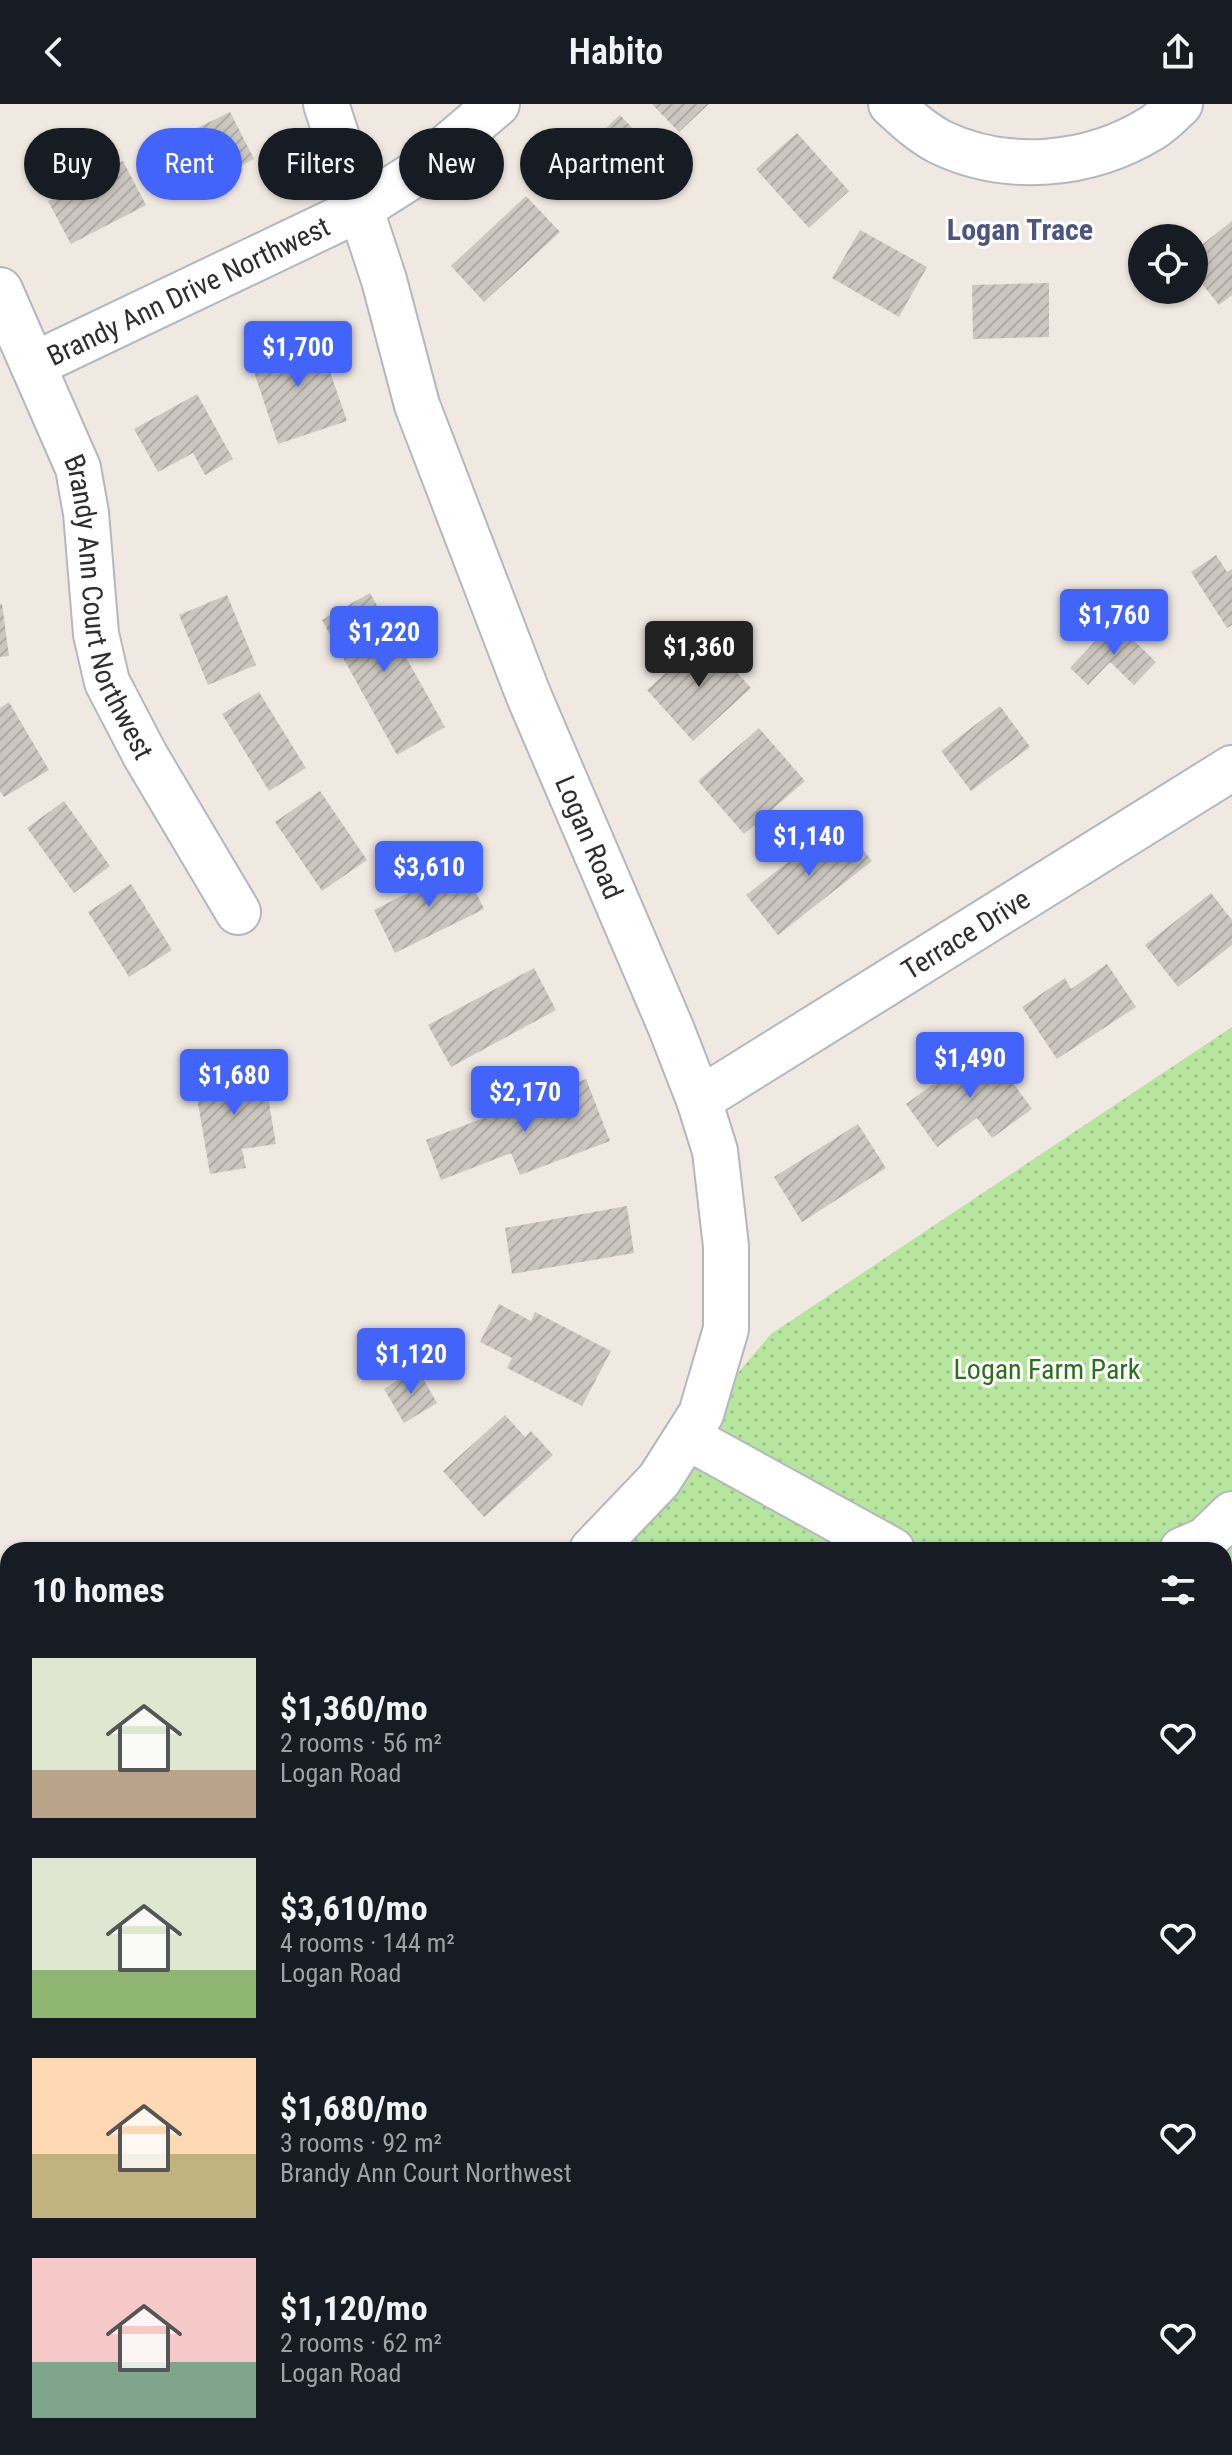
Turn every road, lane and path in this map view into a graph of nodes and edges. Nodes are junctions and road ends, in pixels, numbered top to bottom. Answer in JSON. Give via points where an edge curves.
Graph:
{"nodes":[{"id":1,"x":326,"y":104,"type":"edge"},
{"id":2,"x":497,"y":104,"type":"edge"},
{"id":3,"x":891,"y":104,"type":"edge"},
{"id":4,"x":1180,"y":104,"type":"edge"},
{"id":5,"x":360,"y":209,"type":"junction"},
{"id":6,"x":0,"y":290,"type":"edge"},
{"id":7,"x":33,"y":365,"type":"junction"},
{"id":8,"x":1232,"y":768,"type":"edge"},
{"id":9,"x":238,"y":912,"type":"dead end"},
{"id":10,"x":699,"y":1100,"type":"junction"},
{"id":11,"x":687,"y":1437,"type":"junction"},
{"id":12,"x":1232,"y":1514,"type":"edge"},
{"id":13,"x":600,"y":1542,"type":"edge"},
{"id":14,"x":877,"y":1542,"type":"edge"},
{"id":15,"x":1200,"y":1542,"type":"edge"}],
"edges":[{"from":1,"to":5,"type":"street","name":"Logan Road"},
{"from":2,"to":5,"type":"street","name":"Brandy Ann Drive Northwest","via":[[415,174]]},
{"from":3,"to":4,"type":"street","via":[[949,145],[1002,161],[1039,163],[1105,150],[1152,128]]},
{"from":5,"to":7,"type":"street","name":"Brandy Ann Drive Northwest"},
{"from":5,"to":10,"type":"street","name":"Logan Road","via":[[417,405],[528,694]]},
{"from":6,"to":7,"type":"street","name":"Brandy Ann Court Northwest"},
{"from":7,"to":9,"type":"street","name":"Brandy Ann Court Northwest","via":[[78,468],[96,634],[107,682]]},
{"from":8,"to":10,"type":"street","name":"Terrace Drive"},
{"from":10,"to":11,"type":"street","name":"Logan Road","via":[[715,1151],[724,1230],[726,1329],[701,1414]]},
{"from":11,"to":13,"type":"street","name":"Logan Road","via":[[659,1480]]},
{"from":11,"to":14,"type":"street"},
{"from":12,"to":15,"type":"street"}]}
